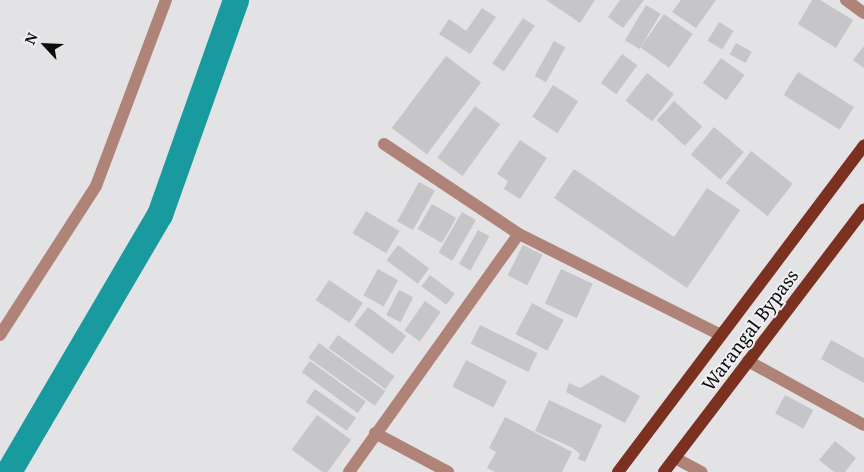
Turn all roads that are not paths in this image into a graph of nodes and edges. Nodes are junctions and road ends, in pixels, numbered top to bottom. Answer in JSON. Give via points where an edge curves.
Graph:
{"nodes":[{"id":1,"x":166,"y":0,"type":"edge"},
{"id":2,"x":846,"y":0,"type":"edge"},
{"id":3,"x":864,"y":13,"type":"edge"},
{"id":4,"x":384,"y":144,"type":"dead end"},
{"id":5,"x":864,"y":145,"type":"edge"},
{"id":6,"x":864,"y":209,"type":"edge"},
{"id":7,"x":859,"y":222,"type":"edge"},
{"id":8,"x":518,"y":234,"type":"junction"},
{"id":9,"x":0,"y":334,"type":"edge"},
{"id":10,"x":722,"y":335,"type":"junction"},
{"id":11,"x":748,"y":361,"type":"junction"},
{"id":12,"x":864,"y":425,"type":"edge"},
{"id":13,"x":375,"y":433,"type":"junction"},
{"id":14,"x":675,"y":458,"type":"junction"},
{"id":15,"x":349,"y":472,"type":"edge"},
{"id":16,"x":448,"y":472,"type":"edge"},
{"id":17,"x":618,"y":472,"type":"edge"},
{"id":18,"x":664,"y":472,"type":"edge"},
{"id":19,"x":701,"y":472,"type":"edge"}],
"edges":[{"from":1,"to":9,"type":"street","via":[[96,186]]},
{"from":2,"to":3,"type":"street"},
{"from":4,"to":8,"type":"street"},
{"from":5,"to":10,"type":"main road"},
{"from":6,"to":7,"type":"main road","name":"Warangal Bypass"},
{"from":7,"to":11,"type":"main road","name":"Warangal Bypass"},
{"from":8,"to":10,"type":"street"},
{"from":8,"to":13,"type":"street"},
{"from":10,"to":17,"type":"main road"},
{"from":11,"to":12,"type":"street"},
{"from":11,"to":14,"type":"main road","name":"Warangal Bypass"},
{"from":13,"to":15,"type":"street"},
{"from":13,"to":16,"type":"street"},
{"from":14,"to":18,"type":"main road","name":"Warangal Bypass"},
{"from":14,"to":19,"type":"street"}]}
